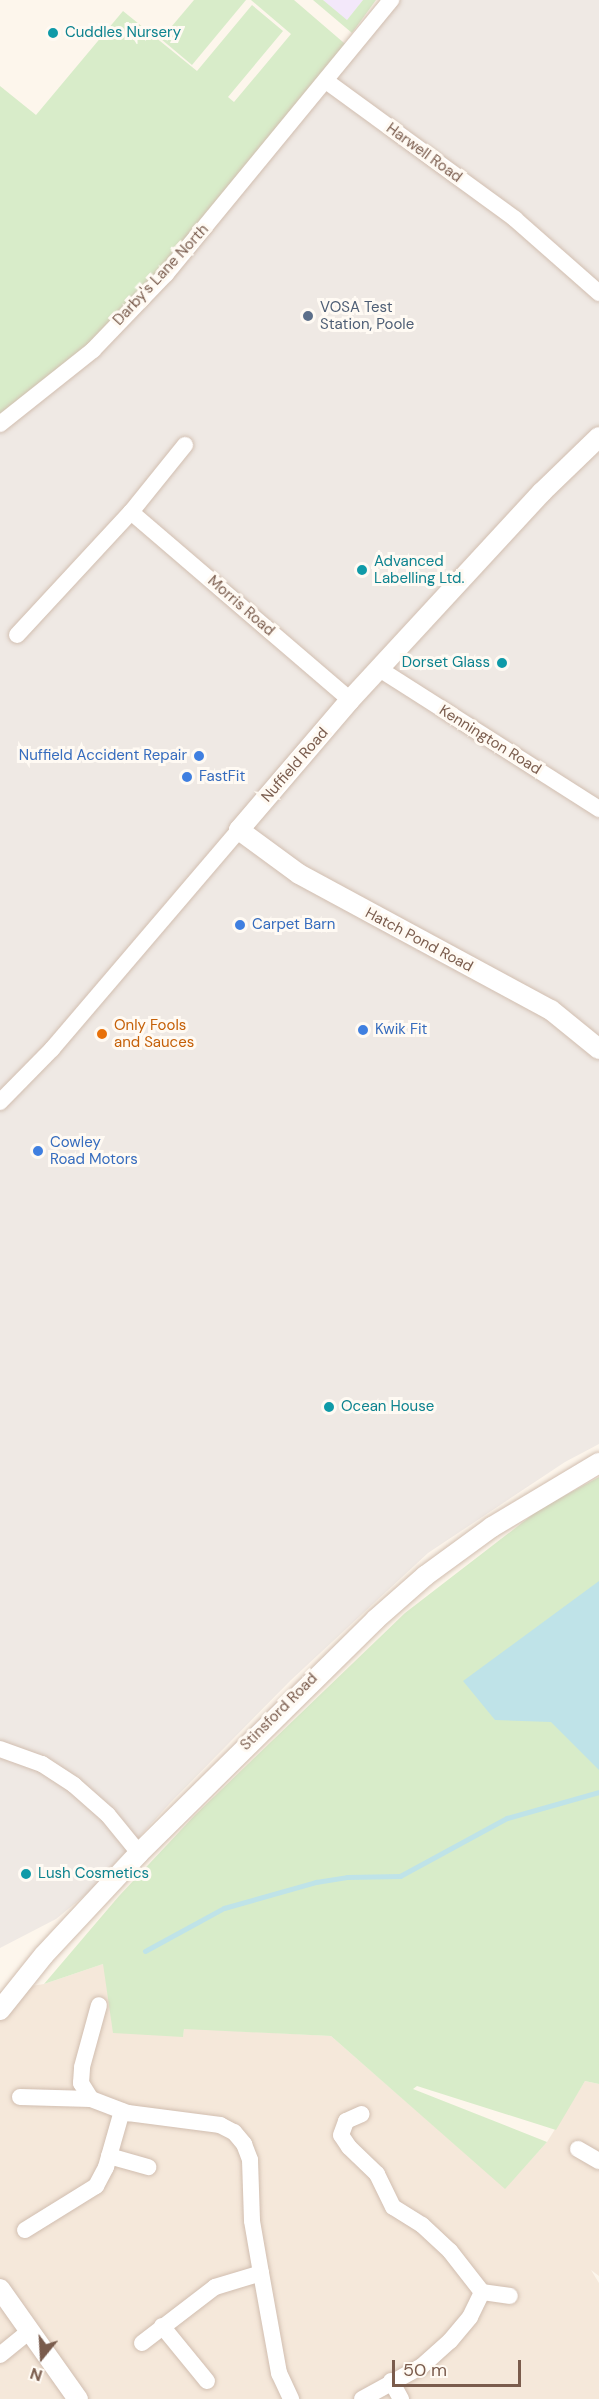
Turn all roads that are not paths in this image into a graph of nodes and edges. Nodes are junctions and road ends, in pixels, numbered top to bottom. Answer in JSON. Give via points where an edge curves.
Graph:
{"nodes":[{"id":1,"x":391,"y":0,"type":"edge"},
{"id":2,"x":326,"y":81,"type":"junction"},
{"id":3,"x":599,"y":294,"type":"edge"},
{"id":4,"x":0,"y":424,"type":"edge"},
{"id":5,"x":599,"y":436,"type":"edge"},
{"id":6,"x":185,"y":445,"type":"dead end"},
{"id":7,"x":131,"y":512,"type":"junction"},
{"id":8,"x":16,"y":635,"type":"dead end"},
{"id":9,"x":381,"y":670,"type":"junction"},
{"id":10,"x":351,"y":700,"type":"junction"},
{"id":11,"x":599,"y":809,"type":"edge"},
{"id":12,"x":239,"y":830,"type":"junction"},
{"id":13,"x":599,"y":1049,"type":"edge"},
{"id":14,"x":0,"y":1102,"type":"edge"},
{"id":15,"x":599,"y":1463,"type":"edge"},
{"id":16,"x":0,"y":1749,"type":"edge"},
{"id":17,"x":139,"y":1853,"type":"junction"},
{"id":18,"x":99,"y":2005,"type":"dead end"},
{"id":19,"x":0,"y":2010,"type":"edge"},
{"id":20,"x":20,"y":2097,"type":"dead end"},
{"id":21,"x":91,"y":2099,"type":"junction"},
{"id":22,"x":122,"y":2111,"type":"junction"},
{"id":23,"x":362,"y":2114,"type":"dead end"},
{"id":24,"x":578,"y":2150,"type":"dead end"},
{"id":25,"x":109,"y":2156,"type":"junction"},
{"id":26,"x":599,"y":2161,"type":"edge"},
{"id":27,"x":148,"y":2168,"type":"dead end"},
{"id":28,"x":25,"y":2230,"type":"dead end"},
{"id":29,"x":261,"y":2273,"type":"junction"},
{"id":30,"x":0,"y":2289,"type":"edge"},
{"id":31,"x":482,"y":2292,"type":"junction"},
{"id":32,"x":510,"y":2296,"type":"dead end"},
{"id":33,"x":162,"y":2326,"type":"junction"},
{"id":34,"x":30,"y":2331,"type":"junction"},
{"id":35,"x":142,"y":2343,"type":"dead end"},
{"id":36,"x":0,"y":2355,"type":"edge"},
{"id":37,"x":207,"y":2381,"type":"dead end"},
{"id":38,"x":391,"y":2381,"type":"junction"},
{"id":39,"x":78,"y":2399,"type":"edge"},
{"id":40,"x":291,"y":2399,"type":"edge"},
{"id":41,"x":362,"y":2399,"type":"edge"},
{"id":42,"x":401,"y":2399,"type":"edge"}],
"edges":[{"from":1,"to":2,"type":"street"},
{"from":2,"to":3,"type":"street","name":"Harwell Road","via":[[515,219]]},
{"from":2,"to":4,"type":"street","name":"Darby's Lane North","via":[[284,126],[173,266],[93,350]]},
{"from":5,"to":9,"type":"street","name":"Nuffield Road","via":[[542,492]]},
{"from":6,"to":7,"type":"street"},
{"from":7,"to":8,"type":"street"},
{"from":7,"to":10,"type":"street","name":"Morris Road"},
{"from":9,"to":10,"type":"street","name":"Nuffield Road"},
{"from":9,"to":11,"type":"street","name":"Kennington Road"},
{"from":10,"to":12,"type":"street","name":"Nuffield Road"},
{"from":12,"to":13,"type":"street","name":"Hatch Pond Road","via":[[299,874],[551,1010]]},
{"from":12,"to":14,"type":"street","name":"Nuffield Road","via":[[52,1049]]},
{"from":15,"to":17,"type":"street","name":"Stinsford Road","via":[[492,1527],[425,1576],[306,1684]]},
{"from":16,"to":17,"type":"street","via":[[42,1764],[74,1785],[108,1815]]},
{"from":17,"to":19,"type":"street","name":"Stinsford Road","via":[[44,1954]]},
{"from":18,"to":21,"type":"street","via":[[82,2067],[81,2083]]},
{"from":20,"to":21,"type":"street"},
{"from":21,"to":22,"type":"street"},
{"from":22,"to":25,"type":"street"},
{"from":22,"to":29,"type":"street","via":[[220,2125],[239,2138],[250,2160],[252,2221]]},
{"from":23,"to":31,"type":"street","via":[[346,2121],[341,2135],[377,2174],[393,2207],[422,2225],[450,2251]]},
{"from":24,"to":26,"type":"street"},
{"from":25,"to":27,"type":"street"},
{"from":25,"to":28,"type":"street","via":[[96,2186]]},
{"from":29,"to":33,"type":"street","via":[[215,2287]]},
{"from":29,"to":40,"type":"street","via":[[279,2373]]},
{"from":30,"to":34,"type":"street"},
{"from":31,"to":32,"type":"street"},
{"from":31,"to":38,"type":"street","via":[[470,2317],[450,2341],[422,2366]]},
{"from":33,"to":35,"type":"street"},
{"from":33,"to":37,"type":"street"},
{"from":34,"to":36,"type":"street"},
{"from":34,"to":39,"type":"street"},
{"from":38,"to":41,"type":"street"},
{"from":38,"to":42,"type":"street"}]}
